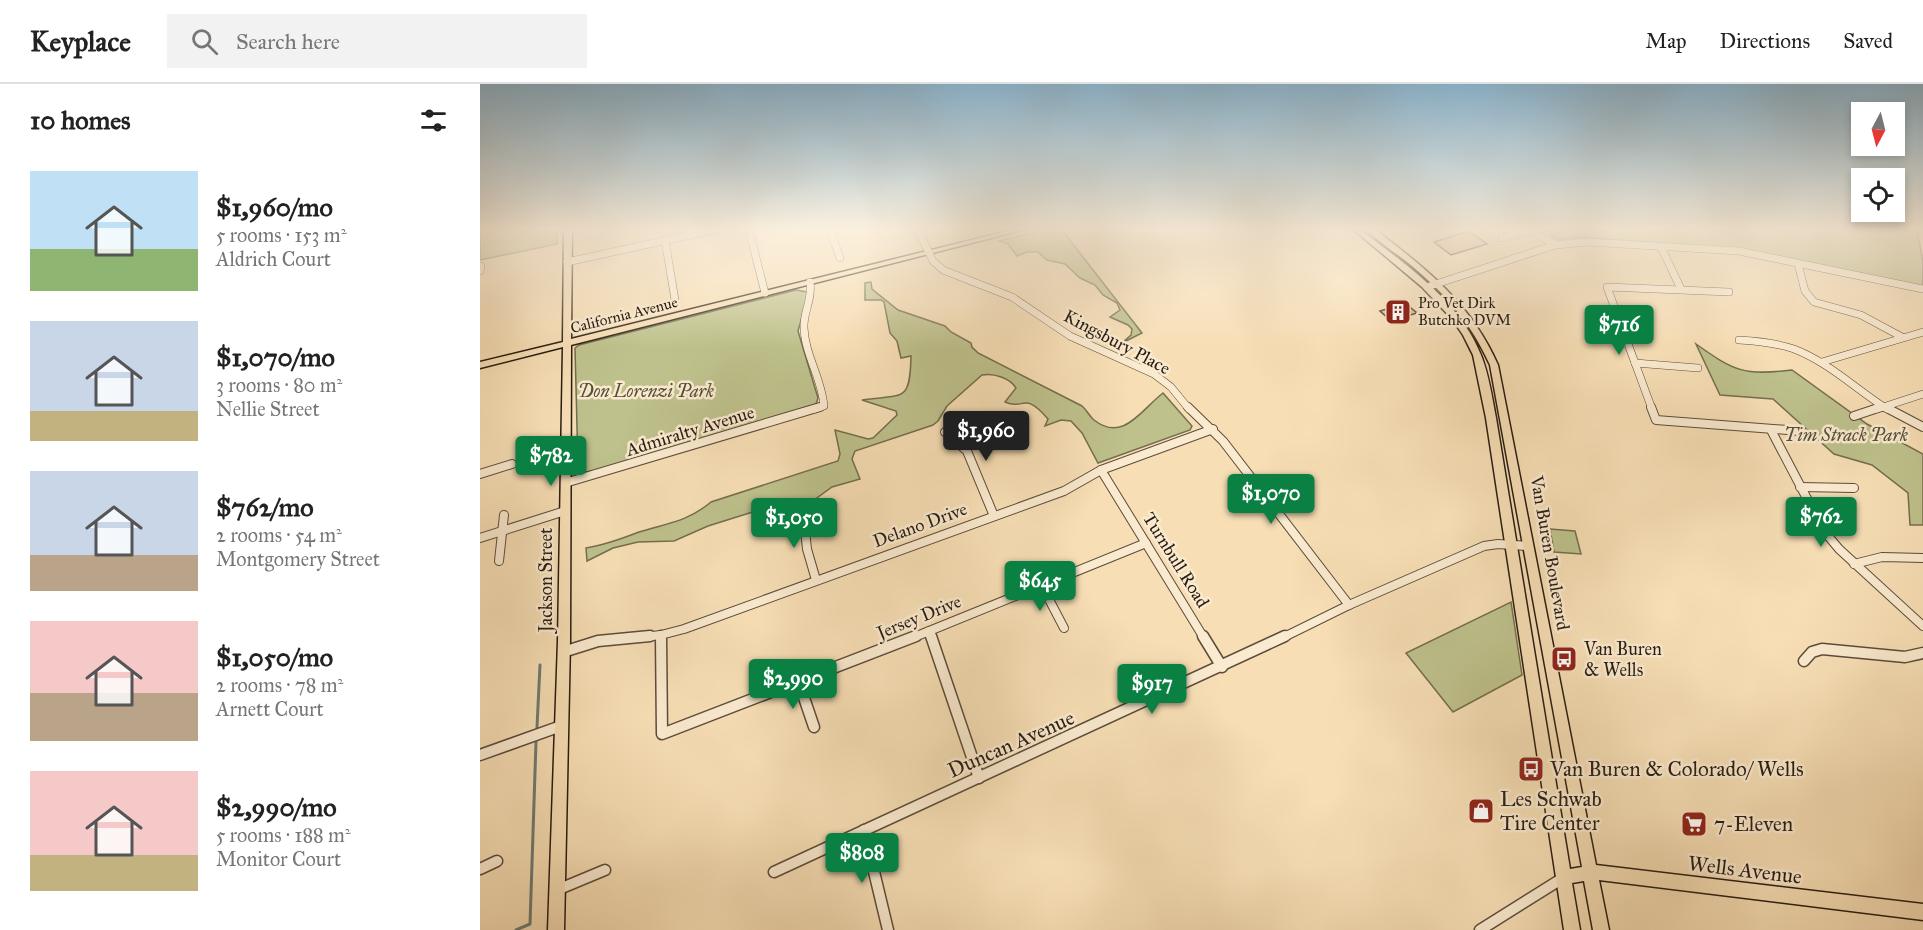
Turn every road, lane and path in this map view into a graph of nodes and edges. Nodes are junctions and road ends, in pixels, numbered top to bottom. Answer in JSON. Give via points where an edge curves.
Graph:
{"nodes":[{"id":1,"x":567,"y":269,"type":"edge"},
{"id":2,"x":670,"y":269,"type":"edge"},
{"id":3,"x":759,"y":269,"type":"edge"},
{"id":4,"x":860,"y":269,"type":"edge"},
{"id":5,"x":942,"y":269,"type":"edge"},
{"id":6,"x":1405,"y":269,"type":"edge"},
{"id":7,"x":1420,"y":269,"type":"edge"},
{"id":8,"x":1482,"y":269,"type":"edge"},
{"id":9,"x":1671,"y":269,"type":"edge"},
{"id":10,"x":1799,"y":269,"type":"edge"},
{"id":11,"x":1825,"y":269,"type":"edge"},
{"id":12,"x":810,"y":282,"type":"junction"},
{"id":13,"x":1438,"y":284,"type":"junction"},
{"id":14,"x":1427,"y":287,"type":"junction"},
{"id":15,"x":1681,"y":289,"type":"junction"},
{"id":16,"x":1923,"y":289,"type":"edge"},
{"id":17,"x":1730,"y":292,"type":"dead end"},
{"id":18,"x":765,"y":293,"type":"junction"},
{"id":19,"x":675,"y":300,"type":"dead end"},
{"id":20,"x":1447,"y":307,"type":"junction"},
{"id":21,"x":1479,"y":332,"type":"junction"},
{"id":22,"x":1923,"y":332,"type":"edge"},
{"id":23,"x":1902,"y":337,"type":"junction"},
{"id":24,"x":1739,"y":340,"type":"dead end"},
{"id":25,"x":565,"y":344,"type":"junction"},
{"id":26,"x":1822,"y":362,"type":"junction"},
{"id":27,"x":1635,"y":363,"type":"junction"},
{"id":28,"x":480,"y":365,"type":"edge"},
{"id":29,"x":1698,"y":368,"type":"dead end"},
{"id":30,"x":1481,"y":370,"type":"junction"},
{"id":31,"x":1923,"y":394,"type":"edge"},
{"id":32,"x":1503,"y":406,"type":"junction"},
{"id":33,"x":1883,"y":406,"type":"junction"},
{"id":34,"x":1854,"y":416,"type":"dead end"},
{"id":35,"x":1923,"y":427,"type":"edge"},
{"id":36,"x":1213,"y":429,"type":"junction"},
{"id":37,"x":1771,"y":430,"type":"junction"},
{"id":38,"x":945,"y":432,"type":"dead end"},
{"id":39,"x":1800,"y":432,"type":"dead end"},
{"id":40,"x":513,"y":464,"type":"dead end"},
{"id":41,"x":1101,"y":470,"type":"junction"},
{"id":42,"x":480,"y":474,"type":"edge"},
{"id":43,"x":565,"y":483,"type":"junction"},
{"id":44,"x":1800,"y":487,"type":"junction"},
{"id":45,"x":1854,"y":488,"type":"dead end"},
{"id":46,"x":565,"y":511,"type":"junction"},
{"id":47,"x":803,"y":512,"type":"dead end"},
{"id":48,"x":504,"y":515,"type":"dead end"},
{"id":49,"x":994,"y":516,"type":"junction"},
{"id":50,"x":502,"y":531,"type":"junction"},
{"id":51,"x":480,"y":538,"type":"edge"},
{"id":52,"x":1146,"y":543,"type":"junction"},
{"id":53,"x":1511,"y":544,"type":"junction"},
{"id":54,"x":1528,"y":546,"type":"junction"},
{"id":55,"x":1923,"y":558,"type":"edge"},
{"id":56,"x":499,"y":561,"type":"dead end"},
{"id":57,"x":1854,"y":564,"type":"junction"},
{"id":58,"x":816,"y":580,"type":"junction"},
{"id":59,"x":1041,"y":584,"type":"junction"},
{"id":60,"x":1349,"y":605,"type":"junction"},
{"id":61,"x":1923,"y":626,"type":"edge"},
{"id":62,"x":1064,"y":628,"type":"dead end"},
{"id":63,"x":929,"y":631,"type":"junction"},
{"id":64,"x":661,"y":635,"type":"junction"},
{"id":65,"x":563,"y":652,"type":"junction"},
{"id":66,"x":1923,"y":653,"type":"edge"},
{"id":67,"x":1804,"y":661,"type":"dead end"},
{"id":68,"x":1222,"y":667,"type":"junction"},
{"id":69,"x":799,"y":683,"type":"junction"},
{"id":70,"x":561,"y":726,"type":"junction"},
{"id":71,"x":814,"y":728,"type":"dead end"},
{"id":72,"x":480,"y":755,"type":"edge"},
{"id":73,"x":979,"y":778,"type":"junction"},
{"id":74,"x":864,"y":830,"type":"junction"},
{"id":75,"x":497,"y":861,"type":"dead end"},
{"id":76,"x":480,"y":869,"type":"edge"},
{"id":77,"x":605,"y":870,"type":"dead end"},
{"id":78,"x":774,"y":872,"type":"dead end"},
{"id":79,"x":1591,"y":872,"type":"junction"},
{"id":80,"x":1563,"y":878,"type":"junction"},
{"id":81,"x":557,"y":890,"type":"junction"},
{"id":82,"x":1923,"y":912,"type":"edge"},
{"id":83,"x":556,"y":930,"type":"edge"},
{"id":84,"x":888,"y":930,"type":"edge"},
{"id":85,"x":1479,"y":930,"type":"edge"},
{"id":86,"x":1572,"y":930,"type":"edge"},
{"id":87,"x":1601,"y":930,"type":"edge"}],
"edges":[{"from":1,"to":25,"type":"main road","name":"Jackson Street"},
{"from":2,"to":19,"type":"street"},
{"from":3,"to":18,"type":"street"},
{"from":4,"to":12,"type":"main road","name":"California Avenue"},
{"from":5,"to":36,"type":"street","name":"Kingsbury Place","via":[[1012,297],[1070,336],[1154,374]]},
{"from":6,"to":14,"type":"main road","name":"Van Buren Boulevard"},
{"from":7,"to":13,"type":"main road","name":"Van Buren Boulevard"},
{"from":8,"to":13,"type":"street"},
{"from":9,"to":15,"type":"street"},
{"from":10,"to":23,"type":"street","via":[[1802,286],[1817,305],[1864,316]]},
{"from":11,"to":16,"type":"street"},
{"from":12,"to":18,"type":"main road","name":"California Avenue"},
{"from":12,"to":43,"type":"street","name":"Admiralty Avenue","via":[[813,298],[804,327],[824,392],[824,406]]},
{"from":13,"to":14,"type":"street"},
{"from":13,"to":21,"type":"main road","name":"Van Buren Boulevard"},
{"from":14,"to":20,"type":"main road","name":"Van Buren Boulevard"},
{"from":15,"to":17,"type":"street"},
{"from":15,"to":27,"type":"street","via":[[1608,287]]},
{"from":18,"to":25,"type":"main road","name":"California Avenue"},
{"from":20,"to":21,"type":"main road","via":[[1469,329]]},
{"from":20,"to":30,"type":"main road","name":"Van Buren Boulevard","via":[[1468,336]]},
{"from":21,"to":32,"type":"main road","name":"Van Buren Boulevard","via":[[1494,365]]},
{"from":22,"to":23,"type":"street"},
{"from":23,"to":26,"type":"street"},
{"from":24,"to":26,"type":"street","via":[[1786,345]]},
{"from":25,"to":28,"type":"main road","name":"California Avenue"},
{"from":25,"to":43,"type":"main road","name":"Jackson Street"},
{"from":26,"to":33,"type":"street"},
{"from":27,"to":29,"type":"street"},
{"from":27,"to":37,"type":"street","via":[[1656,420]]},
{"from":30,"to":32,"type":"main road","via":[[1489,379],[1496,404]]},
{"from":30,"to":53,"type":"main road","name":"Van Buren Boulevard"},
{"from":31,"to":33,"type":"street"},
{"from":32,"to":54,"type":"main road","name":"Van Buren Boulevard"},
{"from":33,"to":34,"type":"street"},
{"from":33,"to":35,"type":"street"},
{"from":36,"to":41,"type":"street","name":"Delano Drive"},
{"from":36,"to":60,"type":"street","name":"Kingsbury Place"},
{"from":37,"to":39,"type":"street"},
{"from":37,"to":44,"type":"street"},
{"from":38,"to":49,"type":"street","via":[[967,451]]},
{"from":40,"to":42,"type":"street"},
{"from":41,"to":49,"type":"street","name":"Delano Drive","via":[[1064,491]]},
{"from":41,"to":52,"type":"street","name":"Turnbull Road"},
{"from":43,"to":46,"type":"main road","name":"Jackson Street"},
{"from":44,"to":45,"type":"street"},
{"from":44,"to":57,"type":"street","via":[[1824,531]]},
{"from":46,"to":50,"type":"street"},
{"from":46,"to":65,"type":"main road","name":"Jackson Street"},
{"from":47,"to":58,"type":"street","via":[[807,549]]},
{"from":48,"to":50,"type":"street"},
{"from":49,"to":58,"type":"street","name":"Delano Drive"},
{"from":50,"to":51,"type":"street"},
{"from":50,"to":56,"type":"street"},
{"from":52,"to":59,"type":"street","name":"Jersey Drive"},
{"from":52,"to":68,"type":"street","name":"Turnbull Road"},
{"from":53,"to":54,"type":"street","name":"Duncan Avenue"},
{"from":53,"to":60,"type":"street","name":"Duncan Avenue","via":[[1484,546]]},
{"from":53,"to":80,"type":"main road","name":"Van Buren Boulevard"},
{"from":54,"to":79,"type":"main road","name":"Van Buren Boulevard"},
{"from":55,"to":57,"type":"street","via":[[1881,558]]},
{"from":57,"to":61,"type":"street"},
{"from":58,"to":64,"type":"street","name":"Delano Drive"},
{"from":59,"to":62,"type":"street"},
{"from":59,"to":63,"type":"street","name":"Jersey Drive"},
{"from":60,"to":68,"type":"street","name":"Duncan Avenue"},
{"from":63,"to":69,"type":"street","name":"Jersey Drive"},
{"from":63,"to":73,"type":"street"},
{"from":64,"to":65,"type":"street","name":"Delano Drive","via":[[598,640]]},
{"from":64,"to":69,"type":"street","name":"Jersey Drive","via":[[662,734]]},
{"from":65,"to":70,"type":"main road","name":"Jackson Street"},
{"from":66,"to":67,"type":"street","via":[[1905,657],[1822,649],[1812,652]]},
{"from":68,"to":73,"type":"street","name":"Duncan Avenue"},
{"from":69,"to":71,"type":"street"},
{"from":70,"to":72,"type":"street"},
{"from":70,"to":81,"type":"main road","name":"Jackson Street"},
{"from":73,"to":74,"type":"street","name":"Duncan Avenue"},
{"from":74,"to":78,"type":"street","name":"Duncan Avenue"},
{"from":74,"to":84,"type":"street"},
{"from":75,"to":76,"type":"street"},
{"from":77,"to":81,"type":"street"},
{"from":79,"to":80,"type":"main road","name":"Wells Avenue"},
{"from":79,"to":82,"type":"main road","name":"Wells Avenue"},
{"from":79,"to":87,"type":"main road","name":"Van Buren Boulevard"},
{"from":80,"to":85,"type":"street"},
{"from":80,"to":86,"type":"main road","name":"Van Buren Boulevard"},
{"from":81,"to":83,"type":"main road","name":"Jackson Street"}]}
